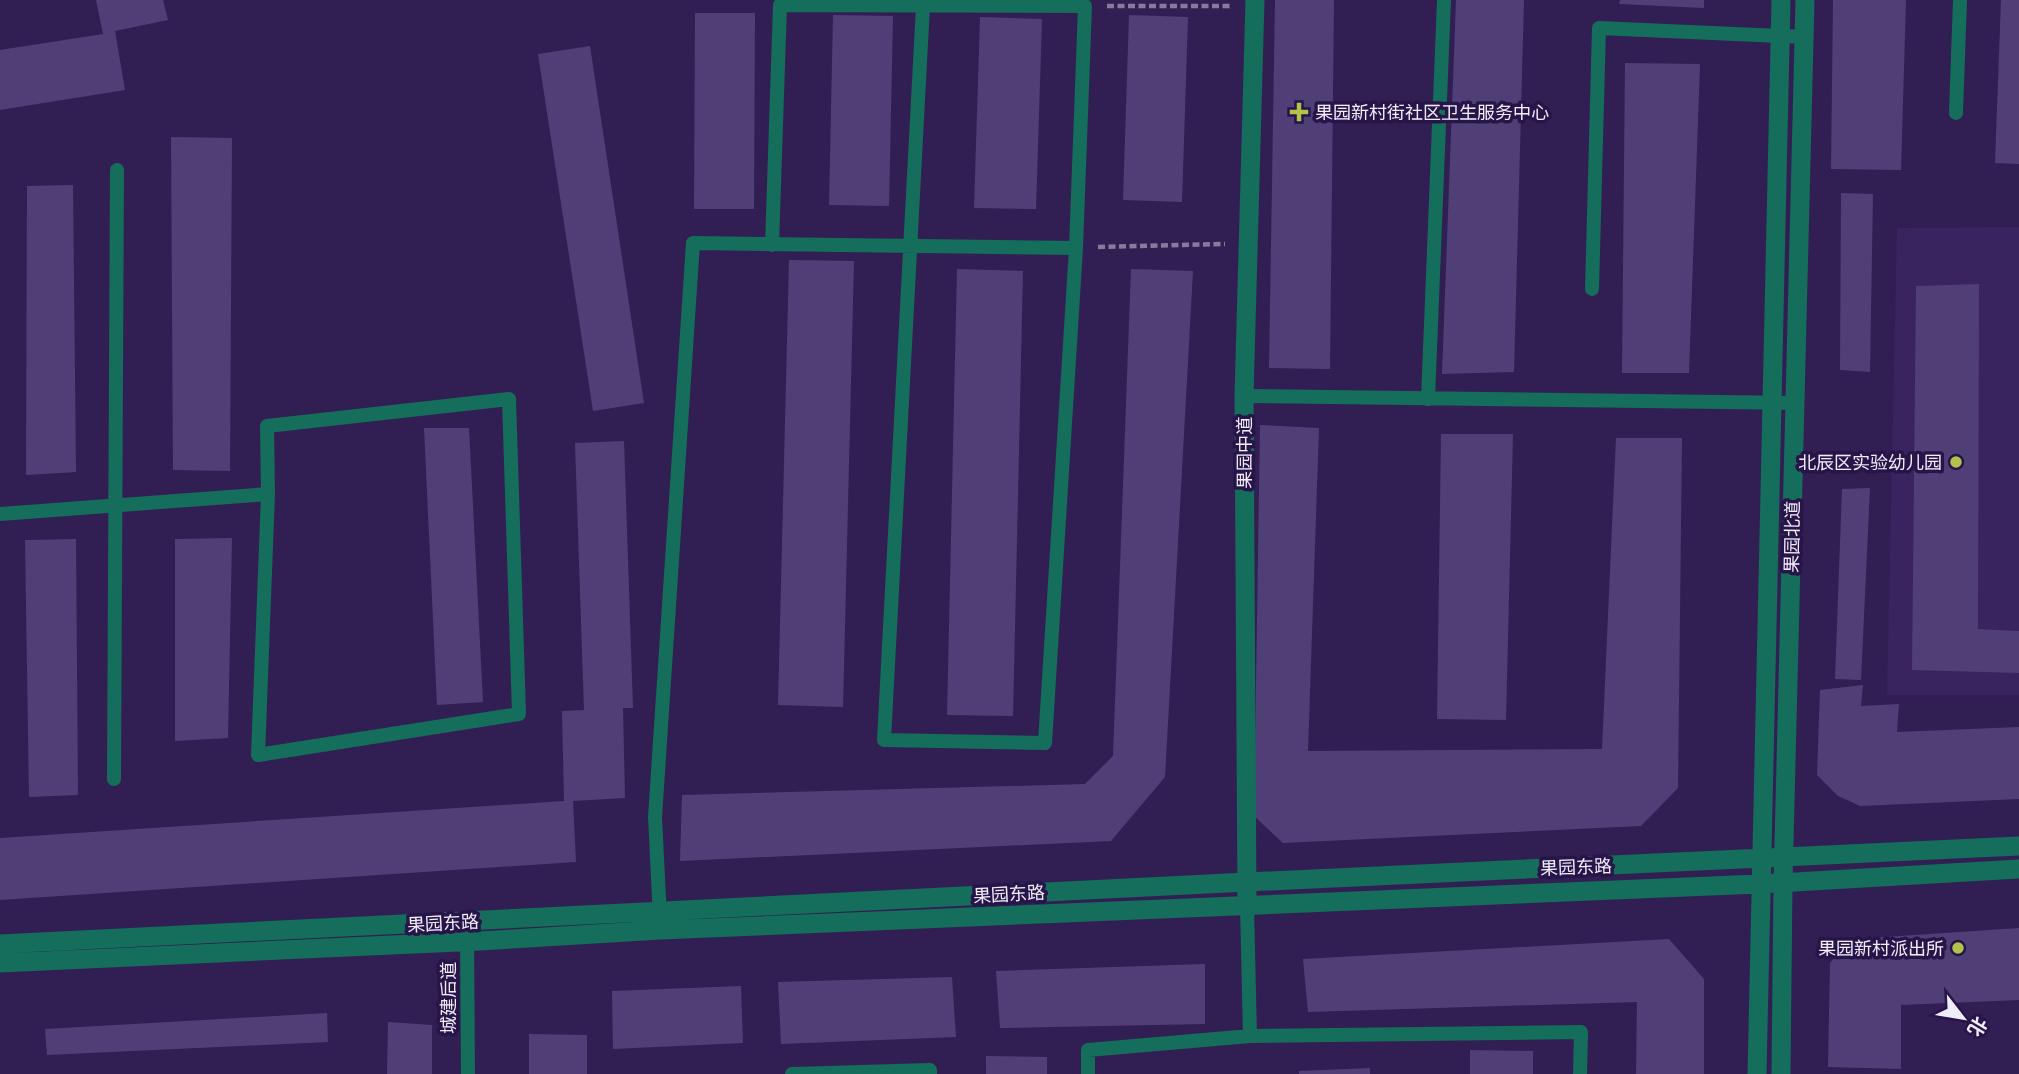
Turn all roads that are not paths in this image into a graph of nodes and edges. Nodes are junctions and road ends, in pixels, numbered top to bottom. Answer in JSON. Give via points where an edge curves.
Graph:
{"nodes":[{"id":1,"x":1444,"y":0,"type":"edge"},
{"id":2,"x":1781,"y":0,"type":"edge"},
{"id":3,"x":1805,"y":0,"type":"edge"},
{"id":4,"x":1960,"y":0,"type":"edge"},
{"id":5,"x":1255,"y":3,"type":"edge"},
{"id":6,"x":923,"y":6,"type":"junction"},
{"id":7,"x":1780,"y":36,"type":"junction"},
{"id":8,"x":1804,"y":37,"type":"junction"},
{"id":9,"x":1956,"y":113,"type":"dead end"},
{"id":10,"x":117,"y":170,"type":"dead end"},
{"id":11,"x":772,"y":245,"type":"junction"},
{"id":12,"x":910,"y":247,"type":"junction"},
{"id":13,"x":1076,"y":248,"type":"junction"},
{"id":14,"x":1592,"y":289,"type":"dead end"},
{"id":15,"x":1244,"y":396,"type":"junction"},
{"id":16,"x":1427,"y":399,"type":"junction"},
{"id":17,"x":1772,"y":403,"type":"junction"},
{"id":18,"x":1795,"y":403,"type":"junction"},
{"id":19,"x":268,"y":494,"type":"junction"},
{"id":20,"x":116,"y":504,"type":"junction"},
{"id":21,"x":0,"y":513,"type":"edge"},
{"id":22,"x":114,"y":779,"type":"dead end"},
{"id":23,"x":2019,"y":846,"type":"edge"},
{"id":24,"x":1784,"y":858,"type":"junction"},
{"id":25,"x":1760,"y":859,"type":"junction"},
{"id":26,"x":2019,"y":869,"type":"edge"},
{"id":27,"x":1247,"y":881,"type":"junction"},
{"id":28,"x":1783,"y":883,"type":"junction"},
{"id":29,"x":1759,"y":884,"type":"junction"},
{"id":30,"x":1247,"y":906,"type":"junction"},
{"id":31,"x":660,"y":921,"type":"junction"},
{"id":32,"x":467,"y":932,"type":"junction"},
{"id":33,"x":0,"y":944,"type":"edge"},
{"id":34,"x":0,"y":963,"type":"edge"},
{"id":35,"x":1251,"y":1036,"type":"junction"},
{"id":36,"x":468,"y":1074,"type":"edge"},
{"id":37,"x":792,"y":1074,"type":"edge"},
{"id":38,"x":930,"y":1074,"type":"edge"},
{"id":39,"x":1088,"y":1074,"type":"edge"},
{"id":40,"x":1580,"y":1074,"type":"edge"},
{"id":41,"x":1757,"y":1074,"type":"edge"},
{"id":42,"x":1781,"y":1074,"type":"edge"}],
"edges":[{"from":1,"to":16,"type":"lane"},
{"from":2,"to":7,"type":"street","name":"果园北道"},
{"from":3,"to":8,"type":"street","name":"果园北道"},
{"from":4,"to":9,"type":"lane"},
{"from":5,"to":15,"type":"street","name":"果园中道"},
{"from":6,"to":11,"type":"lane","via":[[780,5]]},
{"from":6,"to":12,"type":"lane"},
{"from":6,"to":13,"type":"lane","via":[[1085,5]]},
{"from":7,"to":8,"type":"lane"},
{"from":7,"to":14,"type":"lane","via":[[1599,28]]},
{"from":7,"to":17,"type":"street","name":"果园北道"},
{"from":8,"to":18,"type":"street","name":"果园北道"},
{"from":10,"to":20,"type":"lane"},
{"from":11,"to":12,"type":"lane"},
{"from":11,"to":31,"type":"lane","via":[[694,243],[655,817]]},
{"from":12,"to":13,"type":"lane"},
{"from":12,"to":13,"type":"lane","via":[[884,740],[1045,743]]},
{"from":15,"to":16,"type":"lane"},
{"from":15,"to":27,"type":"street","name":"果园中道"},
{"from":16,"to":17,"type":"lane"},
{"from":17,"to":18,"type":"lane"},
{"from":17,"to":25,"type":"street","name":"果园北道"},
{"from":18,"to":24,"type":"street","name":"果园北道"},
{"from":19,"to":19,"type":"lane","via":[[258,755],[519,714],[509,399],[267,426]]},
{"from":19,"to":20,"type":"lane"},
{"from":20,"to":21,"type":"lane"},
{"from":20,"to":22,"type":"lane"},
{"from":23,"to":24,"type":"street","name":"果园东路"},
{"from":24,"to":25,"type":"street","name":"果园东路"},
{"from":24,"to":28,"type":"street","name":"果园北道"},
{"from":25,"to":27,"type":"street","name":"果园东路"},
{"from":25,"to":29,"type":"street","name":"果园北道"},
{"from":26,"to":28,"type":"street","name":"果园东路"},
{"from":27,"to":30,"type":"street","name":"果园中道"},
{"from":27,"to":31,"type":"street","name":"果园东路"},
{"from":28,"to":29,"type":"street","name":"果园东路"},
{"from":28,"to":42,"type":"street","name":"果园北道"},
{"from":29,"to":30,"type":"street","name":"果园东路"},
{"from":29,"to":41,"type":"street","name":"果园北道"},
{"from":30,"to":31,"type":"street","name":"果园东路"},
{"from":30,"to":35,"type":"lane"},
{"from":31,"to":32,"type":"street","name":"果园东路"},
{"from":32,"to":33,"type":"street","name":"果园东路"},
{"from":32,"to":34,"type":"street","name":"果园东路"},
{"from":32,"to":36,"type":"lane","name":"城建后道"},
{"from":35,"to":39,"type":"lane","via":[[1088,1050]]},
{"from":35,"to":40,"type":"lane","via":[[1581,1032]]},
{"from":37,"to":38,"type":"lane","via":[[930,1070]]}]}
